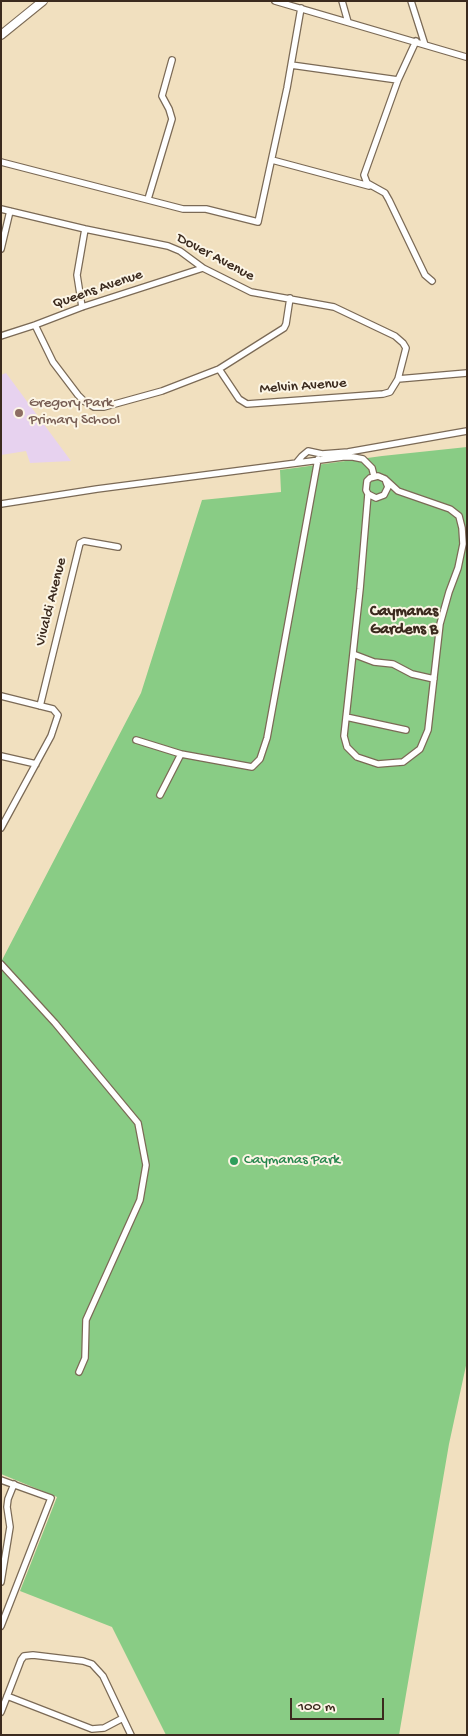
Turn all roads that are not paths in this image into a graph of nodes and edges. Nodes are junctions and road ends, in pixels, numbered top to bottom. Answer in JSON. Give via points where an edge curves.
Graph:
{"nodes":[{"id":1,"x":43,"y":1,"type":"edge"},
{"id":2,"x":275,"y":1,"type":"edge"},
{"id":3,"x":342,"y":1,"type":"edge"},
{"id":4,"x":411,"y":1,"type":"edge"},
{"id":5,"x":301,"y":8,"type":"junction"},
{"id":6,"x":348,"y":22,"type":"junction"},
{"id":7,"x":1,"y":35,"type":"edge"},
{"id":8,"x":416,"y":41,"type":"junction"},
{"id":9,"x":425,"y":44,"type":"junction"},
{"id":10,"x":466,"y":57,"type":"edge"},
{"id":11,"x":172,"y":60,"type":"dead end"},
{"id":12,"x":291,"y":65,"type":"junction"},
{"id":13,"x":398,"y":80,"type":"junction"},
{"id":14,"x":272,"y":160,"type":"junction"},
{"id":15,"x":1,"y":162,"type":"edge"},
{"id":16,"x":373,"y":186,"type":"junction"},
{"id":17,"x":148,"y":199,"type":"junction"},
{"id":18,"x":1,"y":209,"type":"edge"},
{"id":19,"x":10,"y":211,"type":"junction"},
{"id":20,"x":85,"y":229,"type":"junction"},
{"id":21,"x":1,"y":249,"type":"edge"},
{"id":22,"x":204,"y":268,"type":"junction"},
{"id":23,"x":432,"y":281,"type":"dead end"},
{"id":24,"x":290,"y":298,"type":"junction"},
{"id":25,"x":82,"y":307,"type":"junction"},
{"id":26,"x":35,"y":325,"type":"junction"},
{"id":27,"x":1,"y":336,"type":"edge"},
{"id":28,"x":219,"y":370,"type":"junction"},
{"id":29,"x":467,"y":373,"type":"edge"},
{"id":30,"x":398,"y":379,"type":"junction"},
{"id":31,"x":467,"y":431,"type":"edge"},
{"id":32,"x":318,"y":460,"type":"junction"},
{"id":33,"x":297,"y":462,"type":"junction"},
{"id":34,"x":374,"y":476,"type":"junction"},
{"id":35,"x":385,"y":479,"type":"junction"},
{"id":36,"x":368,"y":494,"type":"junction"},
{"id":37,"x":1,"y":504,"type":"edge"},
{"id":38,"x":118,"y":547,"type":"dead end"},
{"id":39,"x":353,"y":654,"type":"junction"},
{"id":40,"x":434,"y":679,"type":"junction"},
{"id":41,"x":1,"y":696,"type":"edge"},
{"id":42,"x":40,"y":706,"type":"junction"},
{"id":43,"x":346,"y":718,"type":"junction"},
{"id":44,"x":406,"y":730,"type":"dead end"},
{"id":45,"x":136,"y":740,"type":"dead end"},
{"id":46,"x":181,"y":754,"type":"junction"},
{"id":47,"x":1,"y":756,"type":"edge"},
{"id":48,"x":36,"y":764,"type":"junction"},
{"id":49,"x":160,"y":795,"type":"dead end"},
{"id":50,"x":1,"y":813,"type":"edge"},
{"id":51,"x":9,"y":815,"type":"junction"},
{"id":52,"x":1,"y":828,"type":"edge"},
{"id":53,"x":1,"y":964,"type":"edge"},
{"id":54,"x":79,"y":1372,"type":"dead end"},
{"id":55,"x":1,"y":1480,"type":"edge"},
{"id":56,"x":14,"y":1484,"type":"junction"},
{"id":57,"x":1,"y":1497,"type":"edge"},
{"id":58,"x":8,"y":1500,"type":"junction"},
{"id":59,"x":1,"y":1582,"type":"edge"},
{"id":60,"x":1,"y":1626,"type":"edge"},
{"id":61,"x":7,"y":1696,"type":"junction"},
{"id":62,"x":1,"y":1712,"type":"edge"},
{"id":63,"x":123,"y":1718,"type":"junction"},
{"id":64,"x":131,"y":1735,"type":"edge"}],
"edges":[{"from":1,"to":7,"type":"street"},
{"from":2,"to":5,"type":"street"},
{"from":3,"to":6,"type":"street"},
{"from":4,"to":9,"type":"street"},
{"from":5,"to":6,"type":"street"},
{"from":5,"to":12,"type":"street"},
{"from":6,"to":8,"type":"street"},
{"from":8,"to":9,"type":"street"},
{"from":8,"to":13,"type":"street"},
{"from":9,"to":10,"type":"street"},
{"from":11,"to":17,"type":"street","via":[[162,96],[172,119]]},
{"from":12,"to":13,"type":"street"},
{"from":12,"to":14,"type":"street"},
{"from":13,"to":16,"type":"street","via":[[365,168],[366,181]]},
{"from":14,"to":16,"type":"street"},
{"from":14,"to":17,"type":"street","via":[[258,222],[206,209],[183,209]]},
{"from":15,"to":17,"type":"street"},
{"from":16,"to":23,"type":"street","via":[[385,193],[425,275]]},
{"from":18,"to":19,"type":"street","name":"Dover Avenue"},
{"from":19,"to":20,"type":"street","name":"Dover Avenue"},
{"from":19,"to":21,"type":"street"},
{"from":20,"to":22,"type":"street","name":"Dover Avenue","via":[[168,246]]},
{"from":20,"to":25,"type":"street","via":[[76,275]]},
{"from":22,"to":24,"type":"street","name":"Dover Avenue","via":[[251,292]]},
{"from":22,"to":25,"type":"street","name":"Queens Avenue"},
{"from":24,"to":28,"type":"street","via":[[284,328]]},
{"from":24,"to":30,"type":"street","name":"Dover Avenue","via":[[334,307],[395,336],[406,348]]},
{"from":25,"to":26,"type":"street","name":"Queens Avenue"},
{"from":26,"to":27,"type":"street","name":"Queens Avenue"},
{"from":26,"to":28,"type":"street","via":[[53,362],[84,401],[94,406],[104,408]]},
{"from":28,"to":30,"type":"street","name":"Melvin Avenue","via":[[238,399],[247,404],[383,394],[390,392]]},
{"from":29,"to":30,"type":"street"},
{"from":31,"to":33,"type":"street","via":[[348,452],[322,454],[308,451]]},
{"from":32,"to":33,"type":"street"},
{"from":32,"to":34,"type":"street","via":[[363,459],[372,468]]},
{"from":32,"to":46,"type":"street","via":[[260,759],[252,767]]},
{"from":33,"to":37,"type":"street"},
{"from":34,"to":35,"type":"street"},
{"from":34,"to":36,"type":"street","via":[[365,485]]},
{"from":35,"to":36,"type":"street","via":[[388,487],[384,495],[376,498]]},
{"from":35,"to":40,"type":"street","via":[[398,491],[450,509],[458,516],[462,528],[463,544],[458,568],[440,624]]},
{"from":36,"to":39,"type":"street"},
{"from":38,"to":42,"type":"street","name":"Vivaldi Avenue","via":[[84,540],[80,543]]},
{"from":39,"to":40,"type":"street"},
{"from":39,"to":43,"type":"street"},
{"from":40,"to":43,"type":"street","via":[[428,730],[420,749],[403,762],[378,764],[352,753],[344,736]]},
{"from":41,"to":42,"type":"street"},
{"from":42,"to":48,"type":"street","via":[[53,709],[58,715]]},
{"from":43,"to":44,"type":"street"},
{"from":45,"to":46,"type":"street"},
{"from":46,"to":49,"type":"street"},
{"from":47,"to":48,"type":"street"},
{"from":48,"to":51,"type":"street"},
{"from":50,"to":51,"type":"street"},
{"from":51,"to":52,"type":"street"},
{"from":53,"to":54,"type":"street","via":[[138,1123],[146,1165],[140,1200],[86,1320],[85,1358]]},
{"from":55,"to":56,"type":"street"},
{"from":56,"to":58,"type":"street"},
{"from":56,"to":60,"type":"street","via":[[51,1498]]},
{"from":57,"to":58,"type":"street"},
{"from":58,"to":59,"type":"street","via":[[10,1527]]},
{"from":61,"to":62,"type":"street"},
{"from":61,"to":63,"type":"street","via":[[92,1729],[104,1728]]},
{"from":61,"to":63,"type":"street","via":[[24,1656],[68,1659],[92,1664],[103,1676]]},
{"from":63,"to":64,"type":"street"}]}
